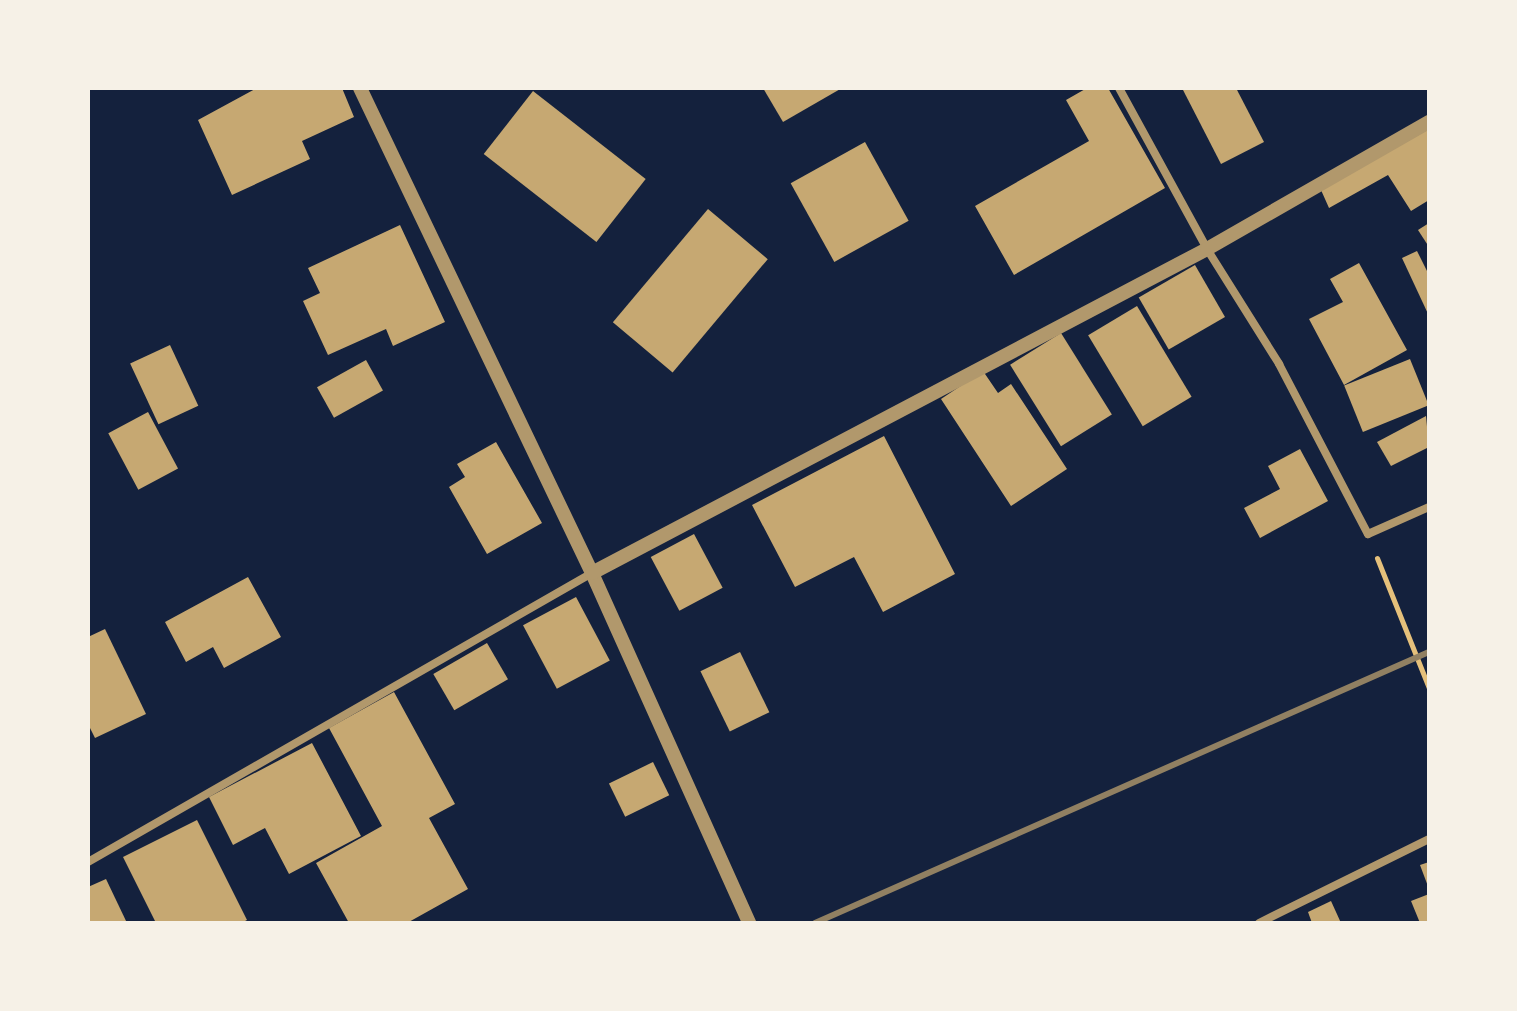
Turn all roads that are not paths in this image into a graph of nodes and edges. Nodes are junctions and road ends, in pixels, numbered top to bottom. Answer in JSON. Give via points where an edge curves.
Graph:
{"nodes":[{"id":1,"x":360,"y":88,"type":"edge"},
{"id":2,"x":1119,"y":88,"type":"edge"},
{"id":3,"x":1429,"y":122,"type":"edge"},
{"id":4,"x":1207,"y":249,"type":"junction"},
{"id":5,"x":1429,"y":507,"type":"edge"},
{"id":6,"x":592,"y":573,"type":"junction"},
{"id":7,"x":1429,"y":839,"type":"edge"},
{"id":8,"x":88,"y":862,"type":"edge"},
{"id":9,"x":749,"y":923,"type":"edge"},
{"id":10,"x":1259,"y":923,"type":"edge"}],
"edges":[{"from":1,"to":6,"type":"street"},
{"from":2,"to":4,"type":"street"},
{"from":3,"to":4,"type":"street"},
{"from":4,"to":5,"type":"street","via":[[1279,364],[1368,534]]},
{"from":4,"to":6,"type":"street"},
{"from":6,"to":8,"type":"street"},
{"from":6,"to":9,"type":"street"},
{"from":7,"to":10,"type":"street"}]}
